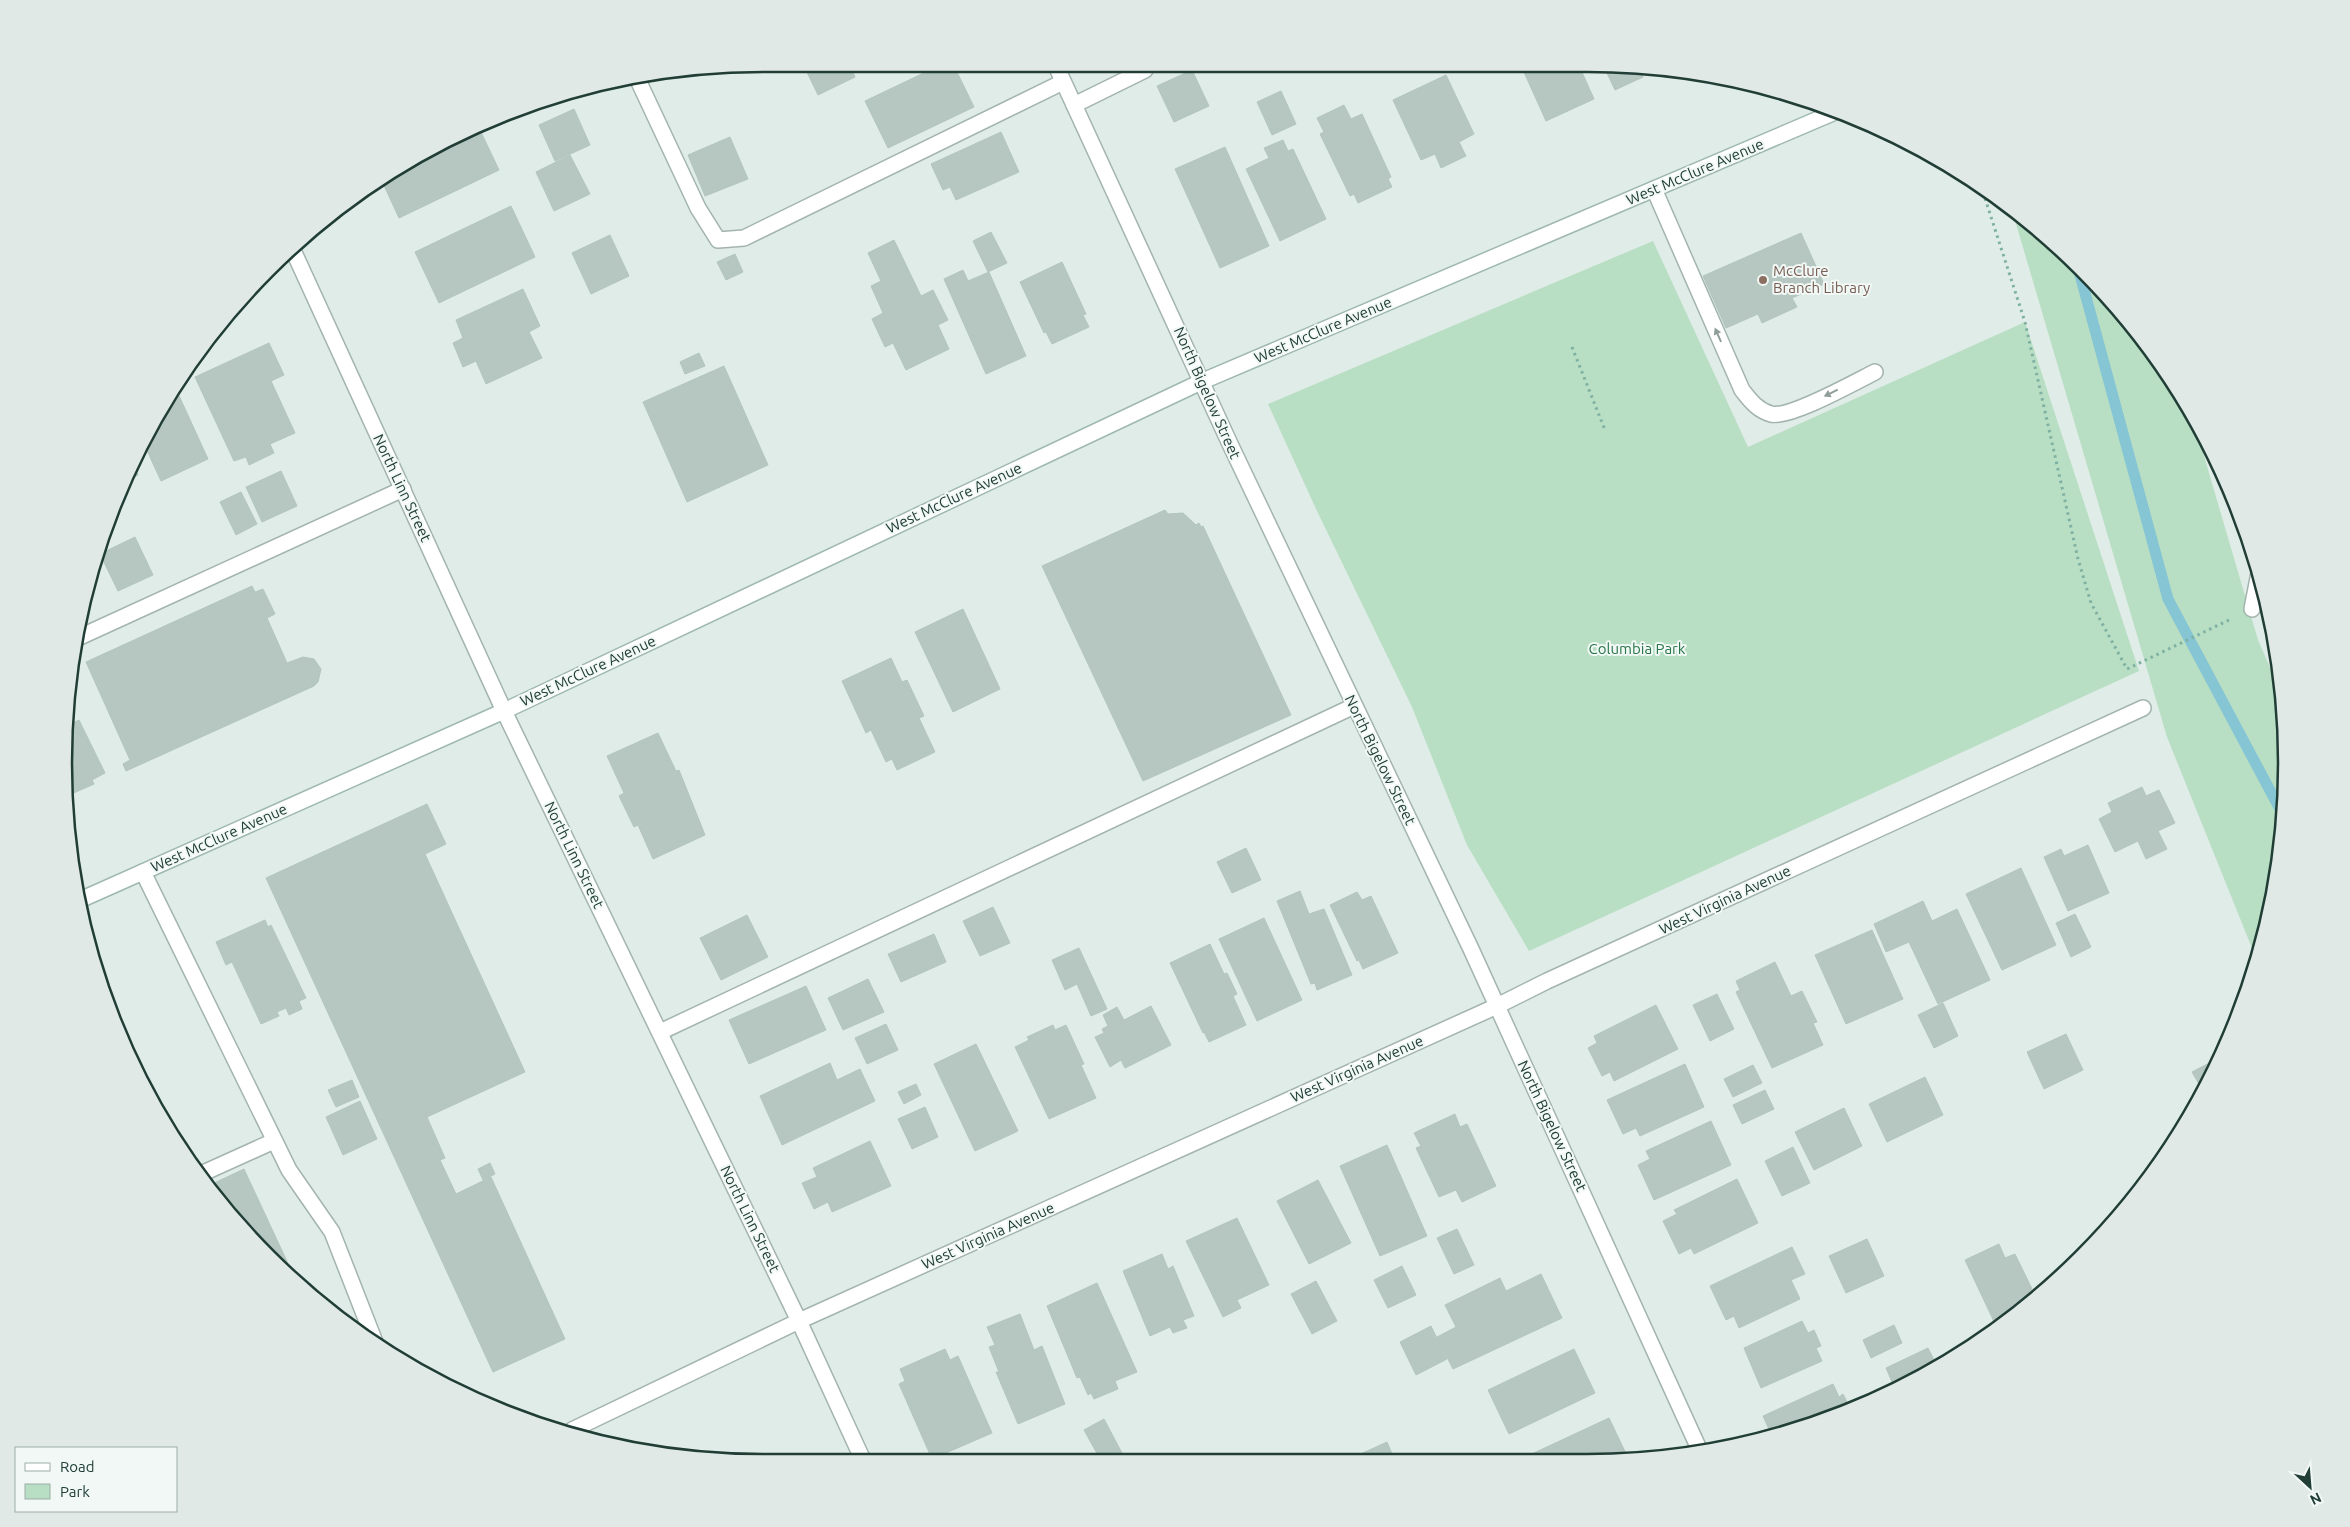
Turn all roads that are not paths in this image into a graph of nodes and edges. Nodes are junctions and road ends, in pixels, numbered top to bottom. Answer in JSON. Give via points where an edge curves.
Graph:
{"nodes":[{"id":1,"x":1141,"y":72,"type":"edge"},
{"id":2,"x":1061,"y":76,"type":"edge"},
{"id":3,"x":640,"y":84,"type":"edge"},
{"id":4,"x":1074,"y":105,"type":"junction"},
{"id":5,"x":1826,"y":116,"type":"edge"},
{"id":6,"x":1654,"y":189,"type":"junction"},
{"id":7,"x":295,"y":256,"type":"edge"},
{"id":8,"x":1874,"y":372,"type":"dead end"},
{"id":9,"x":1202,"y":381,"type":"junction"},
{"id":10,"x":403,"y":489,"type":"junction"},
{"id":11,"x":2255,"y":591,"type":"edge"},
{"id":12,"x":2252,"y":609,"type":"road end"},
{"id":13,"x":85,"y":635,"type":"edge"},
{"id":14,"x":1354,"y":706,"type":"junction"},
{"id":15,"x":2142,"y":708,"type":"dead end"},
{"id":16,"x":504,"y":711,"type":"junction"},
{"id":17,"x":143,"y":872,"type":"junction"},
{"id":18,"x":86,"y":897,"type":"edge"},
{"id":19,"x":1497,"y":1006,"type":"junction"},
{"id":20,"x":660,"y":1032,"type":"junction"},
{"id":21,"x":274,"y":1141,"type":"junction"},
{"id":22,"x":206,"y":1172,"type":"edge"},
{"id":23,"x":799,"y":1321,"type":"junction"},
{"id":24,"x":371,"y":1332,"type":"edge"},
{"id":25,"x":576,"y":1428,"type":"edge"},
{"id":26,"x":1697,"y":1445,"type":"edge"},
{"id":27,"x":860,"y":1454,"type":"edge"}],
"edges":[{"from":1,"to":4,"type":"street"},
{"from":2,"to":3,"type":"street","via":[[744,238],[718,240],[698,208]]},
{"from":2,"to":4,"type":"street","name":"North Bigelow Street"},
{"from":4,"to":9,"type":"street","name":"North Bigelow Street"},
{"from":5,"to":6,"type":"street","name":"West McClure Avenue"},
{"from":8,"to":6,"type":"street","one_way":true,"via":[[1795,410],[1772,414],[1752,404],[1742,390]]},
{"from":6,"to":9,"type":"street","name":"West McClure Avenue"},
{"from":7,"to":10,"type":"street","name":"North Linn Street"},
{"from":9,"to":14,"type":"street","name":"North Bigelow Street"},
{"from":9,"to":16,"type":"street","name":"West McClure Avenue"},
{"from":10,"to":13,"type":"street"},
{"from":10,"to":16,"type":"street","name":"North Linn Street"},
{"from":11,"to":12,"type":"street"},
{"from":14,"to":19,"type":"street","name":"North Bigelow Street"},
{"from":14,"to":20,"type":"street"},
{"from":15,"to":19,"type":"street","name":"West Virginia Avenue"},
{"from":16,"to":17,"type":"street","name":"West McClure Avenue"},
{"from":16,"to":20,"type":"street","name":"North Linn Street"},
{"from":17,"to":18,"type":"street","name":"West McClure Avenue"},
{"from":17,"to":21,"type":"street"},
{"from":19,"to":23,"type":"street","name":"West Virginia Avenue"},
{"from":19,"to":26,"type":"street","name":"North Bigelow Street"},
{"from":20,"to":23,"type":"street","name":"North Linn Street"},
{"from":21,"to":22,"type":"street"},
{"from":21,"to":24,"type":"street","via":[[289,1170],[332,1232]]},
{"from":23,"to":25,"type":"street","name":"West Virginia Avenue"},
{"from":23,"to":27,"type":"street","name":"North Linn Street"}]}
